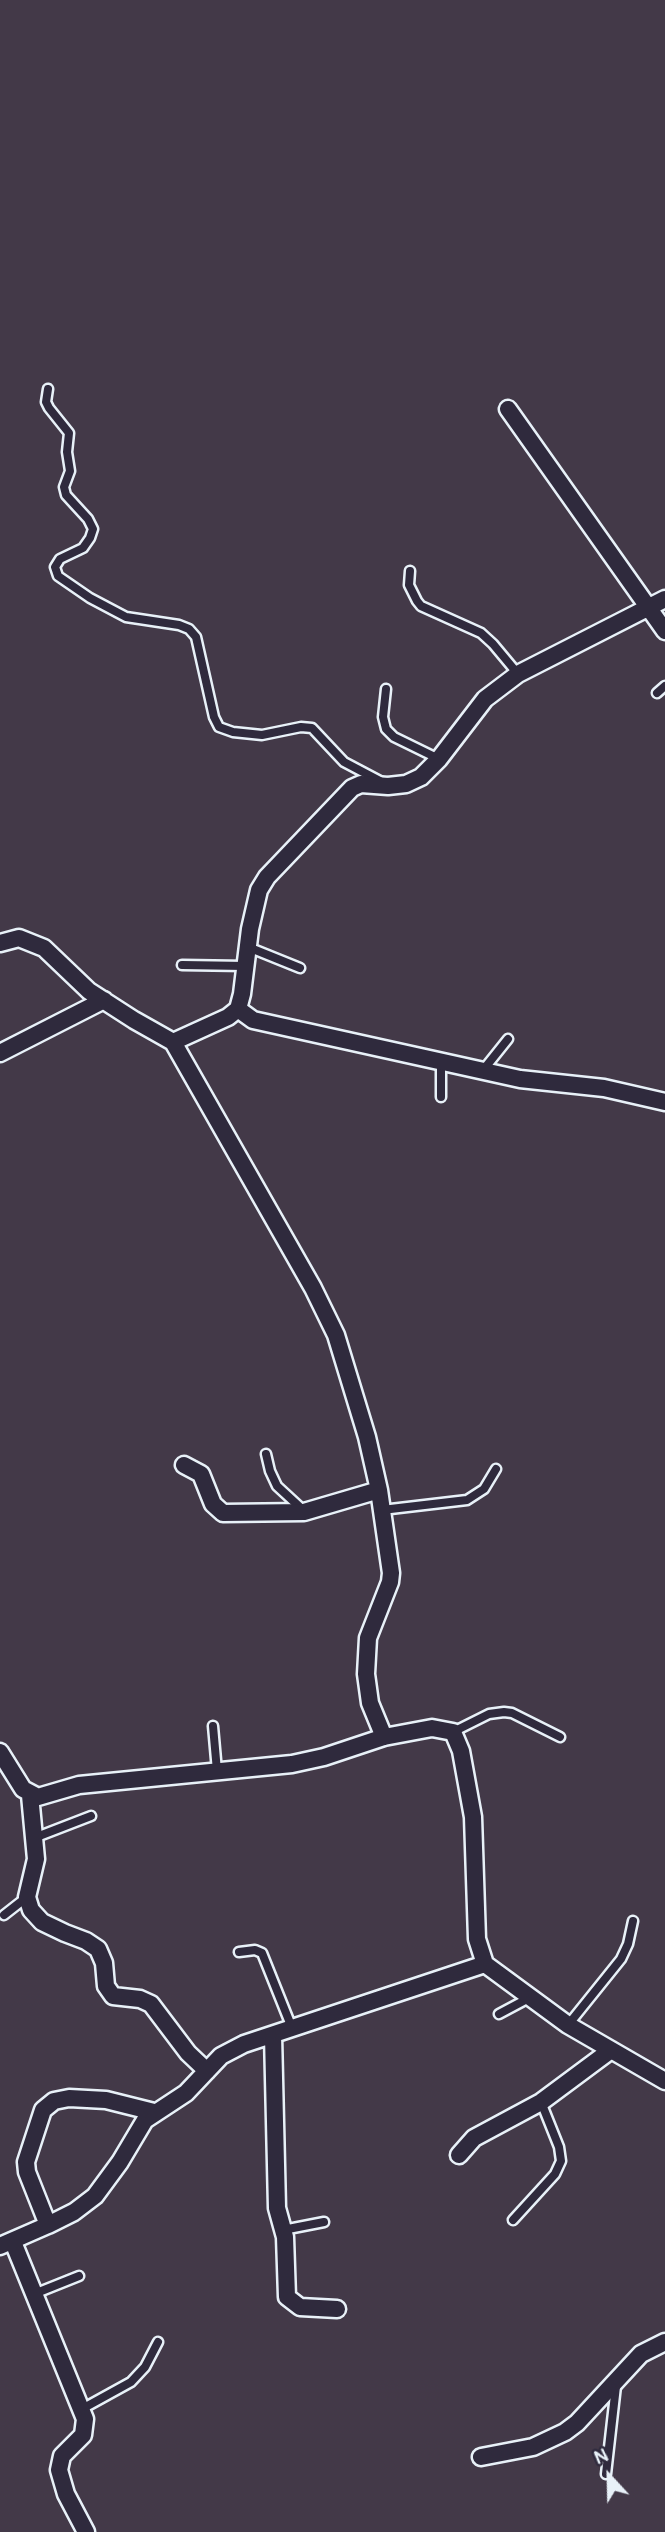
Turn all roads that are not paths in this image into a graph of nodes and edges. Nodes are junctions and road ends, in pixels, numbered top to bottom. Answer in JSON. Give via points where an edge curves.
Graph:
{"nodes":[{"id":1,"x":48,"y":389,"type":"dead end"},
{"id":2,"x":508,"y":409,"type":"dead end"},
{"id":3,"x":410,"y":571,"type":"dead end"},
{"id":4,"x":665,"y":599,"type":"edge"},
{"id":5,"x":647,"y":607,"type":"junction"},
{"id":6,"x":665,"y":631,"type":"edge"},
{"id":7,"x":518,"y":674,"type":"junction"},
{"id":8,"x":665,"y":686,"type":"edge"},
{"id":9,"x":386,"y":689,"type":"dead end"},
{"id":10,"x":657,"y":693,"type":"dead end"},
{"id":11,"x":439,"y":759,"type":"junction"},
{"id":12,"x":388,"y":786,"type":"junction"},
{"id":13,"x":1,"y":941,"type":"edge"},
{"id":14,"x":248,"y":947,"type":"junction"},
{"id":15,"x":182,"y":965,"type":"dead end"},
{"id":16,"x":245,"y":966,"type":"junction"},
{"id":17,"x":300,"y":968,"type":"dead end"},
{"id":18,"x":104,"y":1000,"type":"junction"},
{"id":19,"x":238,"y":1009,"type":"junction"},
{"id":20,"x":508,"y":1039,"type":"dead end"},
{"id":21,"x":173,"y":1042,"type":"junction"},
{"id":22,"x":0,"y":1054,"type":"edge"},
{"id":23,"x":441,"y":1060,"type":"junction"},
{"id":24,"x":484,"y":1069,"type":"junction"},
{"id":25,"x":441,"y":1097,"type":"dead end"},
{"id":26,"x":665,"y":1102,"type":"edge"},
{"id":27,"x":266,"y":1454,"type":"dead end"},
{"id":28,"x":184,"y":1465,"type":"dead end"},
{"id":29,"x":496,"y":1469,"type":"dead end"},
{"id":30,"x":379,"y":1490,"type":"junction"},
{"id":31,"x":382,"y":1510,"type":"junction"},
{"id":32,"x":304,"y":1511,"type":"junction"},
{"id":33,"x":213,"y":1726,"type":"dead end"},
{"id":34,"x":453,"y":1732,"type":"junction"},
{"id":35,"x":384,"y":1737,"type":"junction"},
{"id":36,"x":559,"y":1737,"type":"dead end"},
{"id":37,"x":0,"y":1752,"type":"edge"},
{"id":38,"x":217,"y":1771,"type":"junction"},
{"id":39,"x":30,"y":1795,"type":"junction"},
{"id":40,"x":91,"y":1816,"type":"dead end"},
{"id":41,"x":34,"y":1838,"type":"junction"},
{"id":42,"x":27,"y":1897,"type":"junction"},
{"id":43,"x":4,"y":1915,"type":"dead end"},
{"id":44,"x":633,"y":1921,"type":"dead end"},
{"id":45,"x":239,"y":1952,"type":"dead end"},
{"id":46,"x":485,"y":1964,"type":"junction"},
{"id":47,"x":529,"y":1998,"type":"junction"},
{"id":48,"x":499,"y":2014,"type":"dead end"},
{"id":49,"x":568,"y":2025,"type":"junction"},
{"id":50,"x":292,"y":2029,"type":"junction"},
{"id":51,"x":272,"y":2035,"type":"junction"},
{"id":52,"x":611,"y":2050,"type":"junction"},
{"id":53,"x":207,"y":2071,"type":"junction"},
{"id":54,"x":665,"y":2081,"type":"edge"},
{"id":55,"x":541,"y":2102,"type":"junction"},
{"id":56,"x":155,"y":2112,"type":"junction"},
{"id":57,"x":459,"y":2155,"type":"dead end"},
{"id":58,"x":513,"y":2220,"type":"dead end"},
{"id":59,"x":324,"y":2222,"type":"dead end"},
{"id":60,"x":48,"y":2225,"type":"junction"},
{"id":61,"x":283,"y":2230,"type":"junction"},
{"id":62,"x":7,"y":2244,"type":"edge"},
{"id":63,"x":79,"y":2276,"type":"dead end"},
{"id":64,"x":34,"y":2294,"type":"junction"},
{"id":65,"x":337,"y":2309,"type":"dead end"},
{"id":66,"x":158,"y":2342,"type":"dead end"},
{"id":67,"x":665,"y":2342,"type":"edge"},
{"id":68,"x":617,"y":2380,"type":"junction"},
{"id":69,"x":82,"y":2409,"type":"junction"},
{"id":70,"x":481,"y":2457,"type":"dead end"},
{"id":71,"x":606,"y":2474,"type":"dead end"},
{"id":72,"x":86,"y":2532,"type":"edge"}],
"edges":[{"from":1,"to":12,"type":"lane","via":[[46,402],[69,433],[66,495],[93,529],[83,548],[60,559],[55,568],[58,576],[126,617],[189,629],[196,637],[219,727],[262,736],[312,728],[344,762]]},
{"from":2,"to":5,"type":"street"},
{"from":3,"to":7,"type":"lane","via":[[409,585],[421,606],[481,633]]},
{"from":4,"to":5,"type":"street"},
{"from":5,"to":6,"type":"street"},
{"from":5,"to":7,"type":"street"},
{"from":7,"to":11,"type":"street","via":[[485,699]]},
{"from":8,"to":10,"type":"lane"},
{"from":9,"to":11,"type":"lane","via":[[386,730]]},
{"from":11,"to":12,"type":"street","via":[[421,777]]},
{"from":12,"to":14,"type":"street","via":[[352,788],[267,877],[254,903]]},
{"from":13,"to":18,"type":"street","via":[[19,938],[44,948]]},
{"from":14,"to":16,"type":"street"},
{"from":14,"to":17,"type":"lane"},
{"from":15,"to":16,"type":"lane"},
{"from":16,"to":19,"type":"street"},
{"from":18,"to":21,"type":"street"},
{"from":18,"to":22,"type":"street"},
{"from":19,"to":21,"type":"street"},
{"from":19,"to":23,"type":"street","via":[[253,1020]]},
{"from":20,"to":24,"type":"lane"},
{"from":21,"to":30,"type":"street","via":[[326,1315],[367,1437]]},
{"from":23,"to":24,"type":"street"},
{"from":23,"to":25,"type":"lane"},
{"from":24,"to":26,"type":"street"},
{"from":27,"to":32,"type":"lane","via":[[277,1486]]},
{"from":28,"to":32,"type":"street","via":[[201,1474],[213,1504],[223,1513]]},
{"from":29,"to":31,"type":"lane","via":[[484,1489],[467,1500]]},
{"from":30,"to":31,"type":"street"},
{"from":30,"to":32,"type":"street"},
{"from":31,"to":35,"type":"street","via":[[390,1582],[368,1638],[366,1674],[370,1703]]},
{"from":33,"to":38,"type":"lane"},
{"from":34,"to":35,"type":"street","via":[[432,1727]]},
{"from":34,"to":36,"type":"lane","via":[[489,1714],[504,1712]]},
{"from":34,"to":46,"type":"street","via":[[473,1817],[477,1939]]},
{"from":35,"to":38,"type":"street","via":[[324,1757]]},
{"from":37,"to":39,"type":"street"},
{"from":38,"to":39,"type":"street","via":[[79,1785],[38,1797]]},
{"from":39,"to":41,"type":"street"},
{"from":40,"to":41,"type":"lane"},
{"from":41,"to":42,"type":"street","via":[[36,1859]]},
{"from":42,"to":43,"type":"lane"},
{"from":42,"to":53,"type":"street","via":[[42,1922],[98,1949],[106,1986],[113,1996],[151,2004]]},
{"from":44,"to":49,"type":"lane","via":[[621,1959]]},
{"from":45,"to":50,"type":"lane","via":[[262,1953]]},
{"from":46,"to":47,"type":"street"},
{"from":46,"to":50,"type":"street"},
{"from":47,"to":48,"type":"lane"},
{"from":47,"to":49,"type":"street"},
{"from":49,"to":52,"type":"street"},
{"from":50,"to":51,"type":"street"},
{"from":51,"to":53,"type":"street","via":[[221,2056]]},
{"from":51,"to":61,"type":"street","via":[[277,2208]]},
{"from":52,"to":54,"type":"street"},
{"from":52,"to":55,"type":"street"},
{"from":53,"to":56,"type":"street","via":[[178,2100]]},
{"from":55,"to":57,"type":"street","via":[[482,2132]]},
{"from":55,"to":58,"type":"lane","via":[[561,2161],[555,2174]]},
{"from":56,"to":60,"type":"street","via":[[136,2131],[95,2196]]},
{"from":56,"to":60,"type":"street","via":[[106,2100],[69,2098],[54,2101],[43,2110],[26,2162]]},
{"from":59,"to":61,"type":"lane"},
{"from":60,"to":62,"type":"street"},
{"from":61,"to":65,"type":"street","via":[[287,2297],[300,2307]]},
{"from":62,"to":64,"type":"street"},
{"from":63,"to":64,"type":"lane"},
{"from":64,"to":69,"type":"street"},
{"from":66,"to":69,"type":"lane","via":[[131,2382]]},
{"from":67,"to":68,"type":"street","via":[[641,2354]]},
{"from":68,"to":70,"type":"street","via":[[565,2432],[533,2447]]},
{"from":68,"to":71,"type":"lane"},
{"from":69,"to":72,"type":"street","via":[[85,2430],[62,2456],[59,2470],[69,2502]]}]}
